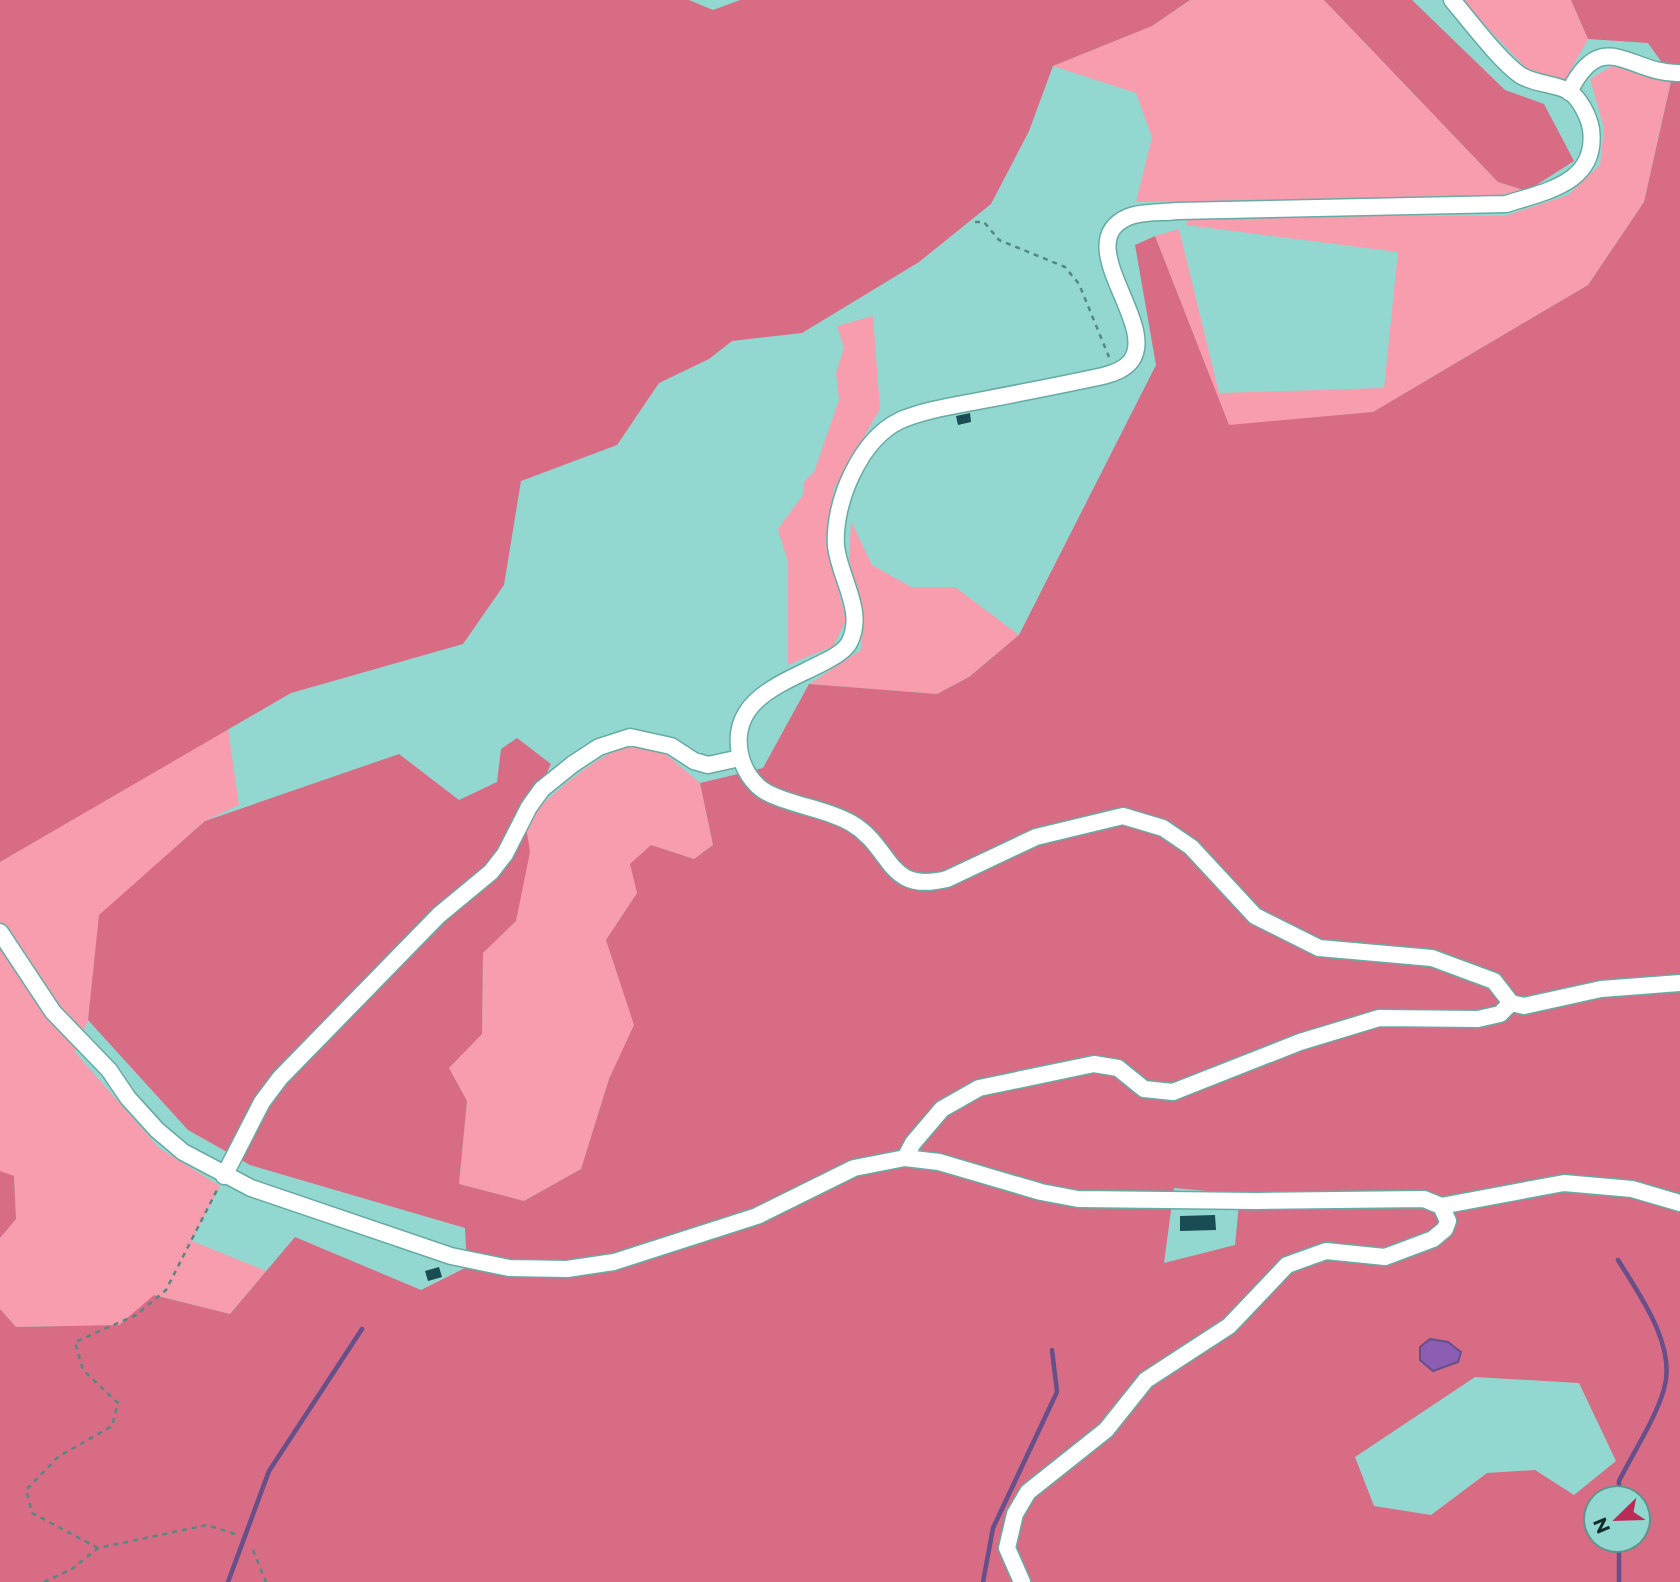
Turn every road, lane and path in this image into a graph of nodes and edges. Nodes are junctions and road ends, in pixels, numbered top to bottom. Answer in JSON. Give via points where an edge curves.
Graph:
{"nodes":[{"id":1,"x":1452,"y":0,"type":"edge"},
{"id":2,"x":1680,"y":73,"type":"edge"},
{"id":3,"x":1569,"y":92,"type":"junction"},
{"id":4,"x":975,"y":222,"type":"dead end"},
{"id":5,"x":1103,"y":376,"type":"junction"},
{"id":6,"x":740,"y":758,"type":"junction"},
{"id":7,"x":0,"y":932,"type":"edge"},
{"id":8,"x":1680,"y":983,"type":"edge"},
{"id":9,"x":1511,"y":1003,"type":"junction"},
{"id":10,"x":905,"y":1158,"type":"junction"},
{"id":11,"x":224,"y":1176,"type":"junction"},
{"id":12,"x":1680,"y":1203,"type":"edge"},
{"id":13,"x":1441,"y":1206,"type":"junction"},
{"id":14,"x":235,"y":1534,"type":"dead end"},
{"id":15,"x":98,"y":1548,"type":"junction"},
{"id":16,"x":253,"y":1550,"type":"dead end"},
{"id":17,"x":44,"y":1582,"type":"edge"},
{"id":18,"x":266,"y":1582,"type":"edge"},
{"id":19,"x":1022,"y":1582,"type":"edge"}],
"edges":[{"from":1,"to":3,"type":"street","via":[[1518,74]]},
{"from":2,"to":3,"type":"street","via":[[1665,74],[1626,57],[1604,56],[1580,71]]},
{"from":3,"to":5,"type":"street","via":[[1590,124],[1593,145],[1587,164],[1557,187],[1506,204],[1177,211],[1126,218],[1109,237],[1107,252],[1137,349],[1123,369]]},
{"from":4,"to":5,"type":"path","via":[[984,222],[999,240],[1065,267],[1079,284],[1109,358]]},
{"from":5,"to":6,"type":"street","via":[[927,411],[899,421],[878,436],[846,483],[836,520],[836,549],[855,627],[849,645],[765,694],[744,712],[736,735]]},
{"from":6,"to":9,"type":"street","via":[[749,776],[765,791],[851,823],[883,851],[896,873],[910,882],[947,878],[1036,837],[1123,816],[1163,828],[1191,848],[1255,916],[1319,948],[1432,958],[1494,981]]},
{"from":6,"to":11,"type":"street","via":[[708,765],[671,746],[630,737],[599,747],[542,789],[491,872],[439,915],[280,1079],[255,1114]]},
{"from":7,"to":11,"type":"street","via":[[52,1012],[109,1070],[157,1130]]},
{"from":8,"to":9,"type":"street","via":[[1601,989],[1524,1006]]},
{"from":9,"to":10,"type":"street","via":[[1500,1014],[1478,1019],[1380,1018],[1300,1042],[1173,1092],[1144,1089],[1118,1068],[1094,1064],[979,1088],[942,1109]]},
{"from":10,"to":11,"type":"street","via":[[854,1168],[757,1216],[682,1242],[614,1262],[567,1269],[509,1268],[451,1256]]},
{"from":10,"to":13,"type":"street","via":[[939,1162],[1078,1199],[1424,1199]]},
{"from":11,"to":15,"type":"path","via":[[166,1290],[136,1315],[75,1342],[83,1370],[118,1403],[112,1426],[58,1457],[26,1490],[32,1513]]},
{"from":12,"to":13,"type":"street","via":[[1632,1189],[1564,1184]]},
{"from":13,"to":19,"type":"street","via":[[1448,1221],[1433,1240],[1385,1257],[1326,1251],[1287,1265],[1229,1326],[1146,1380],[1106,1430],[1028,1492],[1015,1514],[1007,1548]]},
{"from":14,"to":15,"type":"path","via":[[207,1525]]},
{"from":15,"to":17,"type":"path","via":[[72,1569]]},
{"from":16,"to":18,"type":"path"}]}
